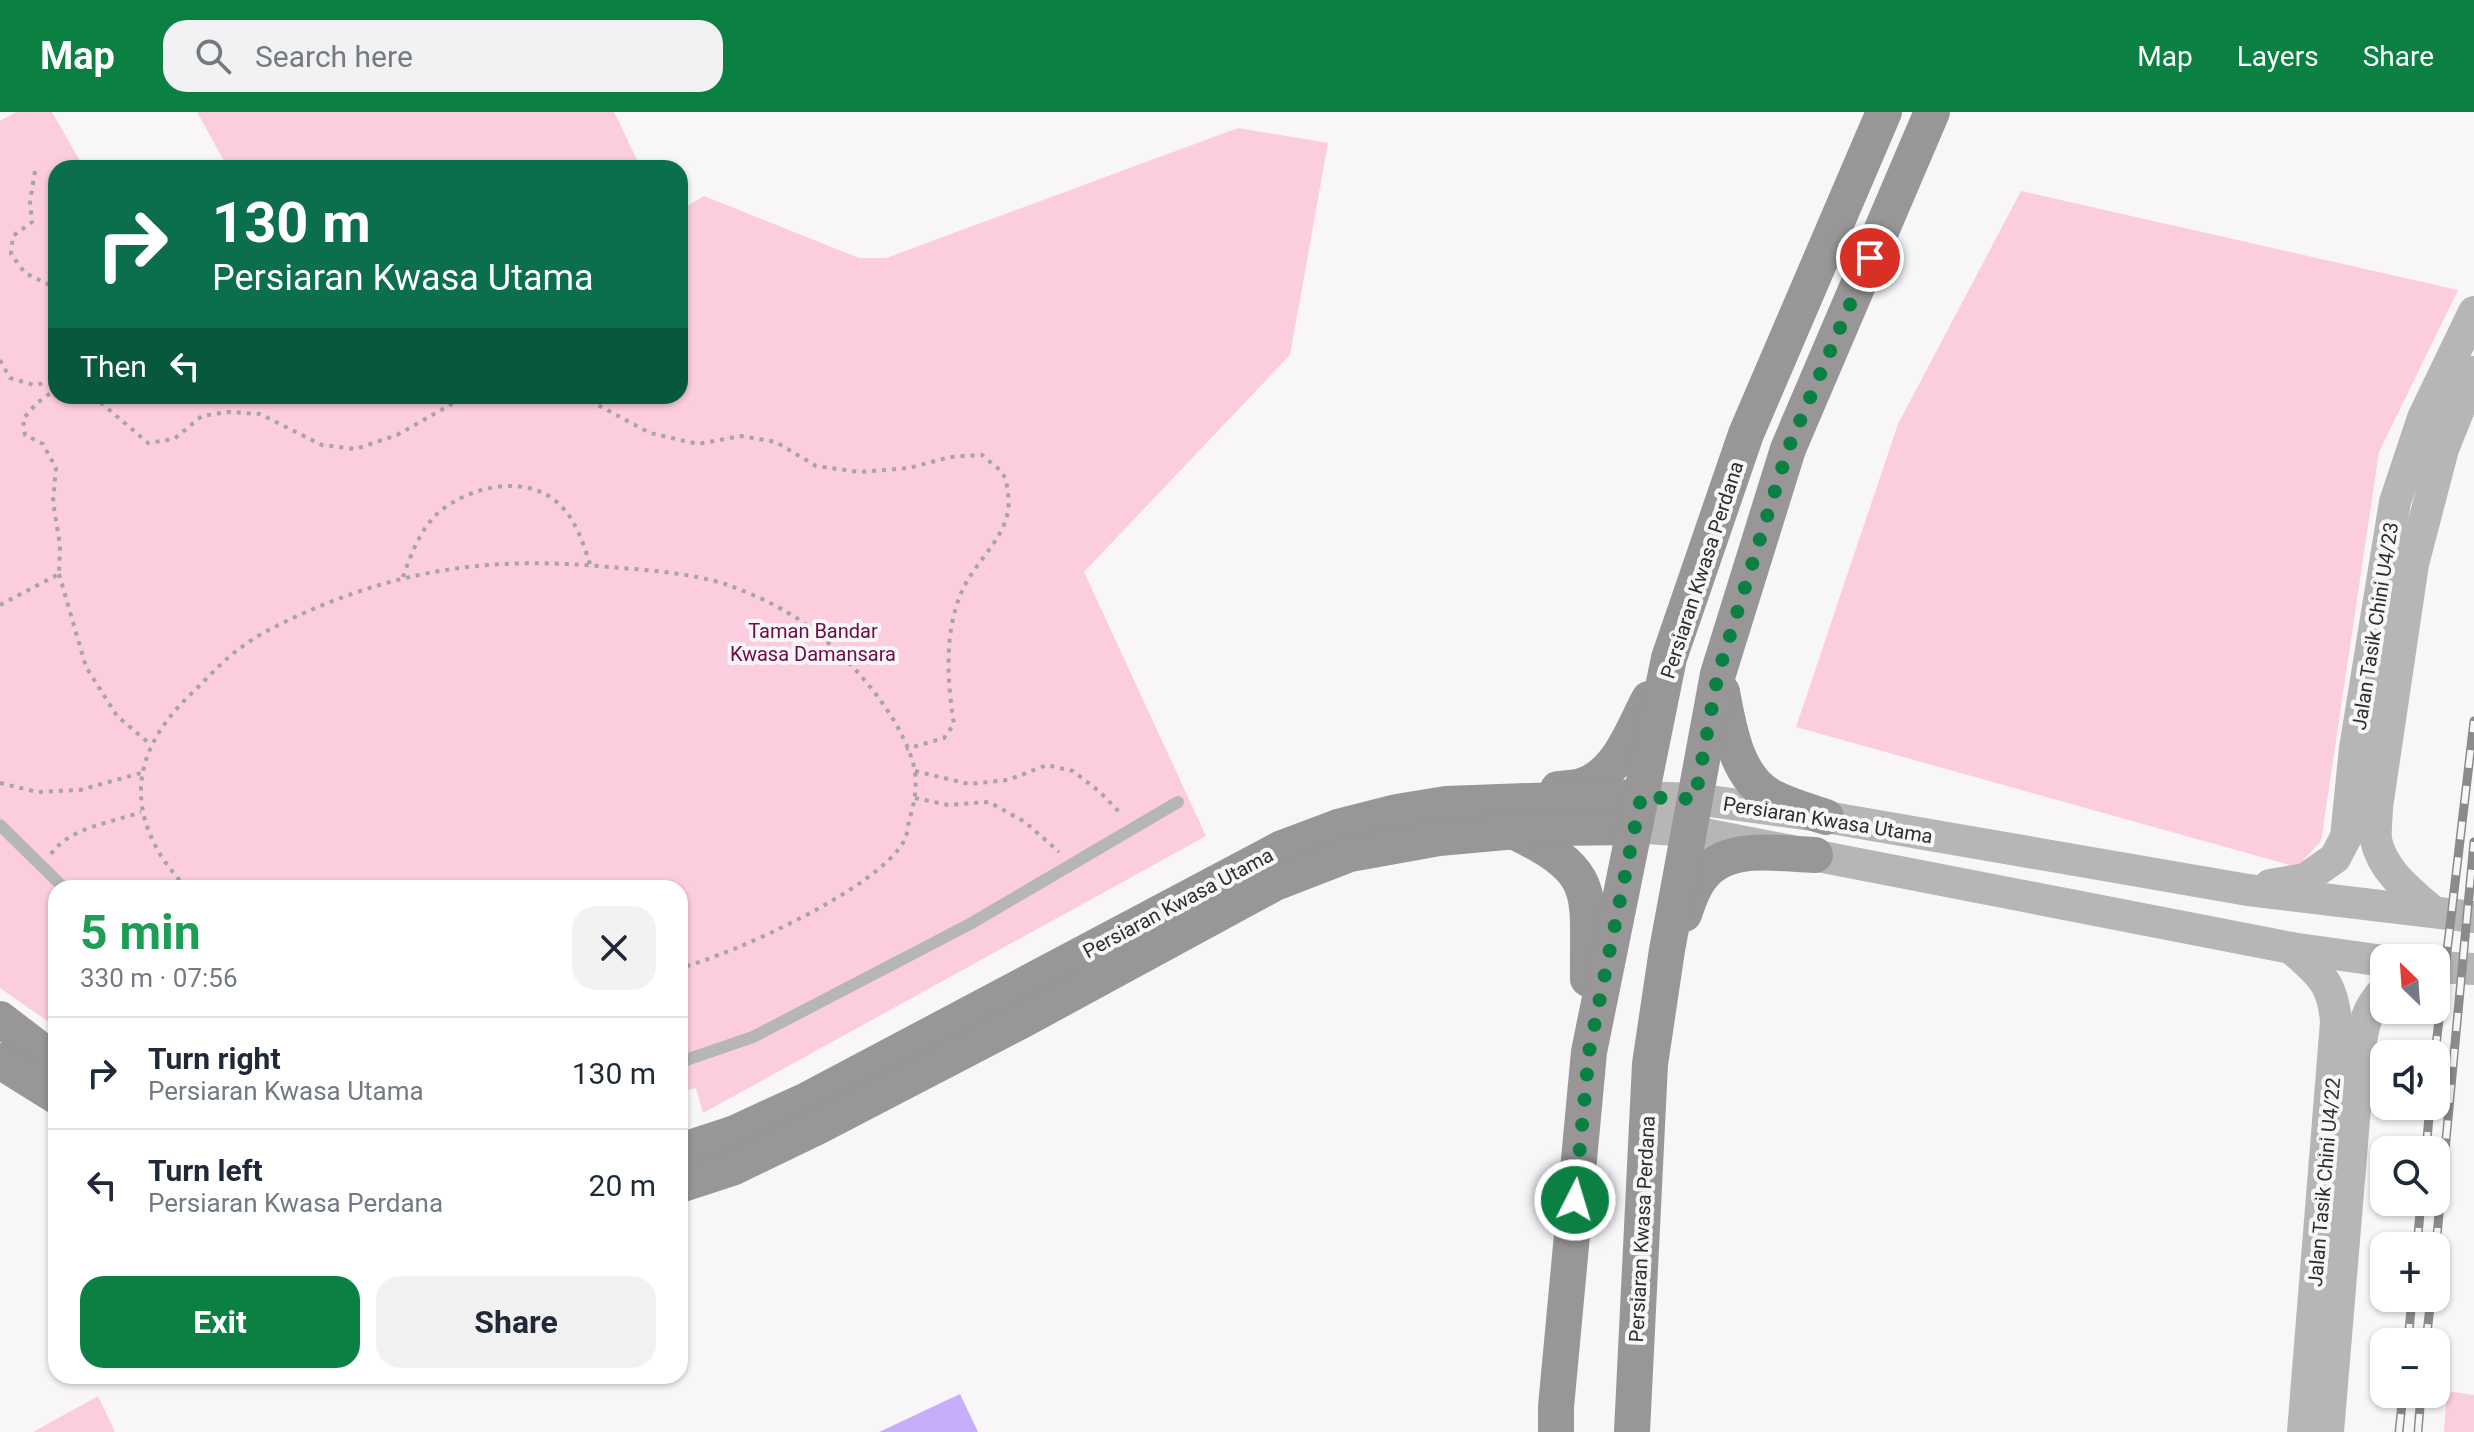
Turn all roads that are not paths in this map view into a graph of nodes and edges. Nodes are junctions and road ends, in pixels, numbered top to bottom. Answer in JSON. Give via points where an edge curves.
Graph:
{"nodes":[{"id":1,"x":1884,"y":112,"type":"edge"},
{"id":2,"x":1932,"y":112,"type":"edge"},
{"id":3,"x":2474,"y":312,"type":"edge"},
{"id":4,"x":2474,"y":372,"type":"edge"},
{"id":5,"x":1669,"y":658,"type":"junction"},
{"id":6,"x":1718,"y":674,"type":"junction"},
{"id":7,"x":1178,"y":802,"type":"dead end"},
{"id":8,"x":1446,"y":804,"type":"junction"},
{"id":9,"x":1638,"y":812,"type":"junction"},
{"id":10,"x":1692,"y":815,"type":"junction"},
{"id":11,"x":1826,"y":817,"type":"junction"},
{"id":12,"x":0,"y":825,"type":"edge"},
{"id":13,"x":1513,"y":831,"type":"junction"},
{"id":14,"x":1815,"y":855,"type":"junction"},
{"id":15,"x":56,"y":880,"type":"edge"},
{"id":16,"x":2248,"y":890,"type":"junction"},
{"id":17,"x":2431,"y":910,"type":"junction"},
{"id":18,"x":2474,"y":917,"type":"edge"},
{"id":19,"x":2291,"y":948,"type":"junction"},
{"id":20,"x":1667,"y":950,"type":"junction"},
{"id":21,"x":2370,"y":959,"type":"edge"},
{"id":22,"x":2450,"y":968,"type":"edge"},
{"id":23,"x":2474,"y":969,"type":"edge"},
{"id":24,"x":2370,"y":1010,"type":"edge"},
{"id":25,"x":0,"y":1019,"type":"edge"},
{"id":26,"x":1589,"y":1052,"type":"junction"},
{"id":27,"x":48,"y":1056,"type":"edge"},
{"id":28,"x":688,"y":1059,"type":"edge"},
{"id":29,"x":0,"y":1061,"type":"edge"},
{"id":30,"x":48,"y":1091,"type":"edge"},
{"id":31,"x":688,"y":1148,"type":"edge"},
{"id":32,"x":688,"y":1182,"type":"edge"},
{"id":33,"x":1556,"y":1432,"type":"edge"},
{"id":34,"x":1632,"y":1432,"type":"edge"},
{"id":35,"x":2303,"y":1432,"type":"edge"},
{"id":36,"x":2328,"y":1432,"type":"edge"}],
"edges":[{"from":1,"to":5,"type":"main road","name":"Persiaran Kwasa Perdana","via":[[1746,434]]},
{"from":2,"to":6,"type":"main road","name":"Persiaran Kwasa Perdana","via":[[1788,449]]},
{"from":3,"to":16,"type":"street","name":"Jalan Tasik Chini U4/23","via":[[2423,418],[2395,502],[2346,837],[2335,858],[2305,879]]},
{"from":4,"to":17,"type":"street","name":"Jalan Tasik Chini U4/23","via":[[2443,449],[2413,564],[2377,807],[2376,840],[2387,865]]},
{"from":5,"to":8,"type":"main road","via":[[1617,760],[1603,774],[1584,785]]},
{"from":5,"to":9,"type":"main road","name":"Persiaran Kwasa Perdana"},
{"from":6,"to":10,"type":"main road","name":"Persiaran Kwasa Perdana"},
{"from":6,"to":11,"type":"main road","via":[[1729,732],[1756,785],[1771,797]]},
{"from":7,"to":28,"type":"lane","via":[[970,924],[753,1037]]},
{"from":8,"to":9,"type":"main road","name":"Persiaran Kwasa Utama"},
{"from":8,"to":31,"type":"main road","name":"Persiaran Kwasa Utama","via":[[1338,827],[1282,848],[809,1099]]},
{"from":9,"to":10,"type":"street","name":"Persiaran Kwasa Utama"},
{"from":9,"to":13,"type":"main road","name":"Persiaran Kwasa Utama"},
{"from":9,"to":26,"type":"main road","name":"Persiaran Kwasa Perdana"},
{"from":10,"to":11,"type":"street","name":"Persiaran Kwasa Utama"},
{"from":10,"to":14,"type":"street","name":"Persiaran Kwasa Utama"},
{"from":10,"to":20,"type":"main road","name":"Persiaran Kwasa Perdana"},
{"from":11,"to":16,"type":"street","name":"Persiaran Kwasa Utama"},
{"from":12,"to":15,"type":"lane"},
{"from":13,"to":26,"type":"main road","via":[[1547,847],[1580,878],[1587,902]]},
{"from":13,"to":32,"type":"main road","name":"Persiaran Kwasa Utama","via":[[1350,854],[1275,883],[817,1127],[732,1168]]},
{"from":14,"to":19,"type":"street","name":"Persiaran Kwasa Utama"},
{"from":14,"to":20,"type":"main road","via":[[1742,853],[1714,866],[1700,879]]},
{"from":16,"to":17,"type":"street","name":"Persiaran Kwasa Utama"},
{"from":17,"to":18,"type":"street","name":"Persiaran Kwasa Utama"},
{"from":19,"to":21,"type":"street","name":"Persiaran Kwasa Utama"},
{"from":19,"to":35,"type":"street","name":"Jalan Tasik Chini U4/22","via":[[2321,976],[2334,998],[2336,1022]]},
{"from":20,"to":34,"type":"main road","name":"Persiaran Kwasa Perdana","via":[[1650,1064]]},
{"from":22,"to":23,"type":"street"},
{"from":24,"to":36,"type":"street","name":"Jalan Tasik Chini U4/22","via":[[2360,1048]]},
{"from":25,"to":27,"type":"main road"},
{"from":26,"to":33,"type":"main road","name":"Persiaran Kwasa Perdana"},
{"from":29,"to":30,"type":"main road"}]}
